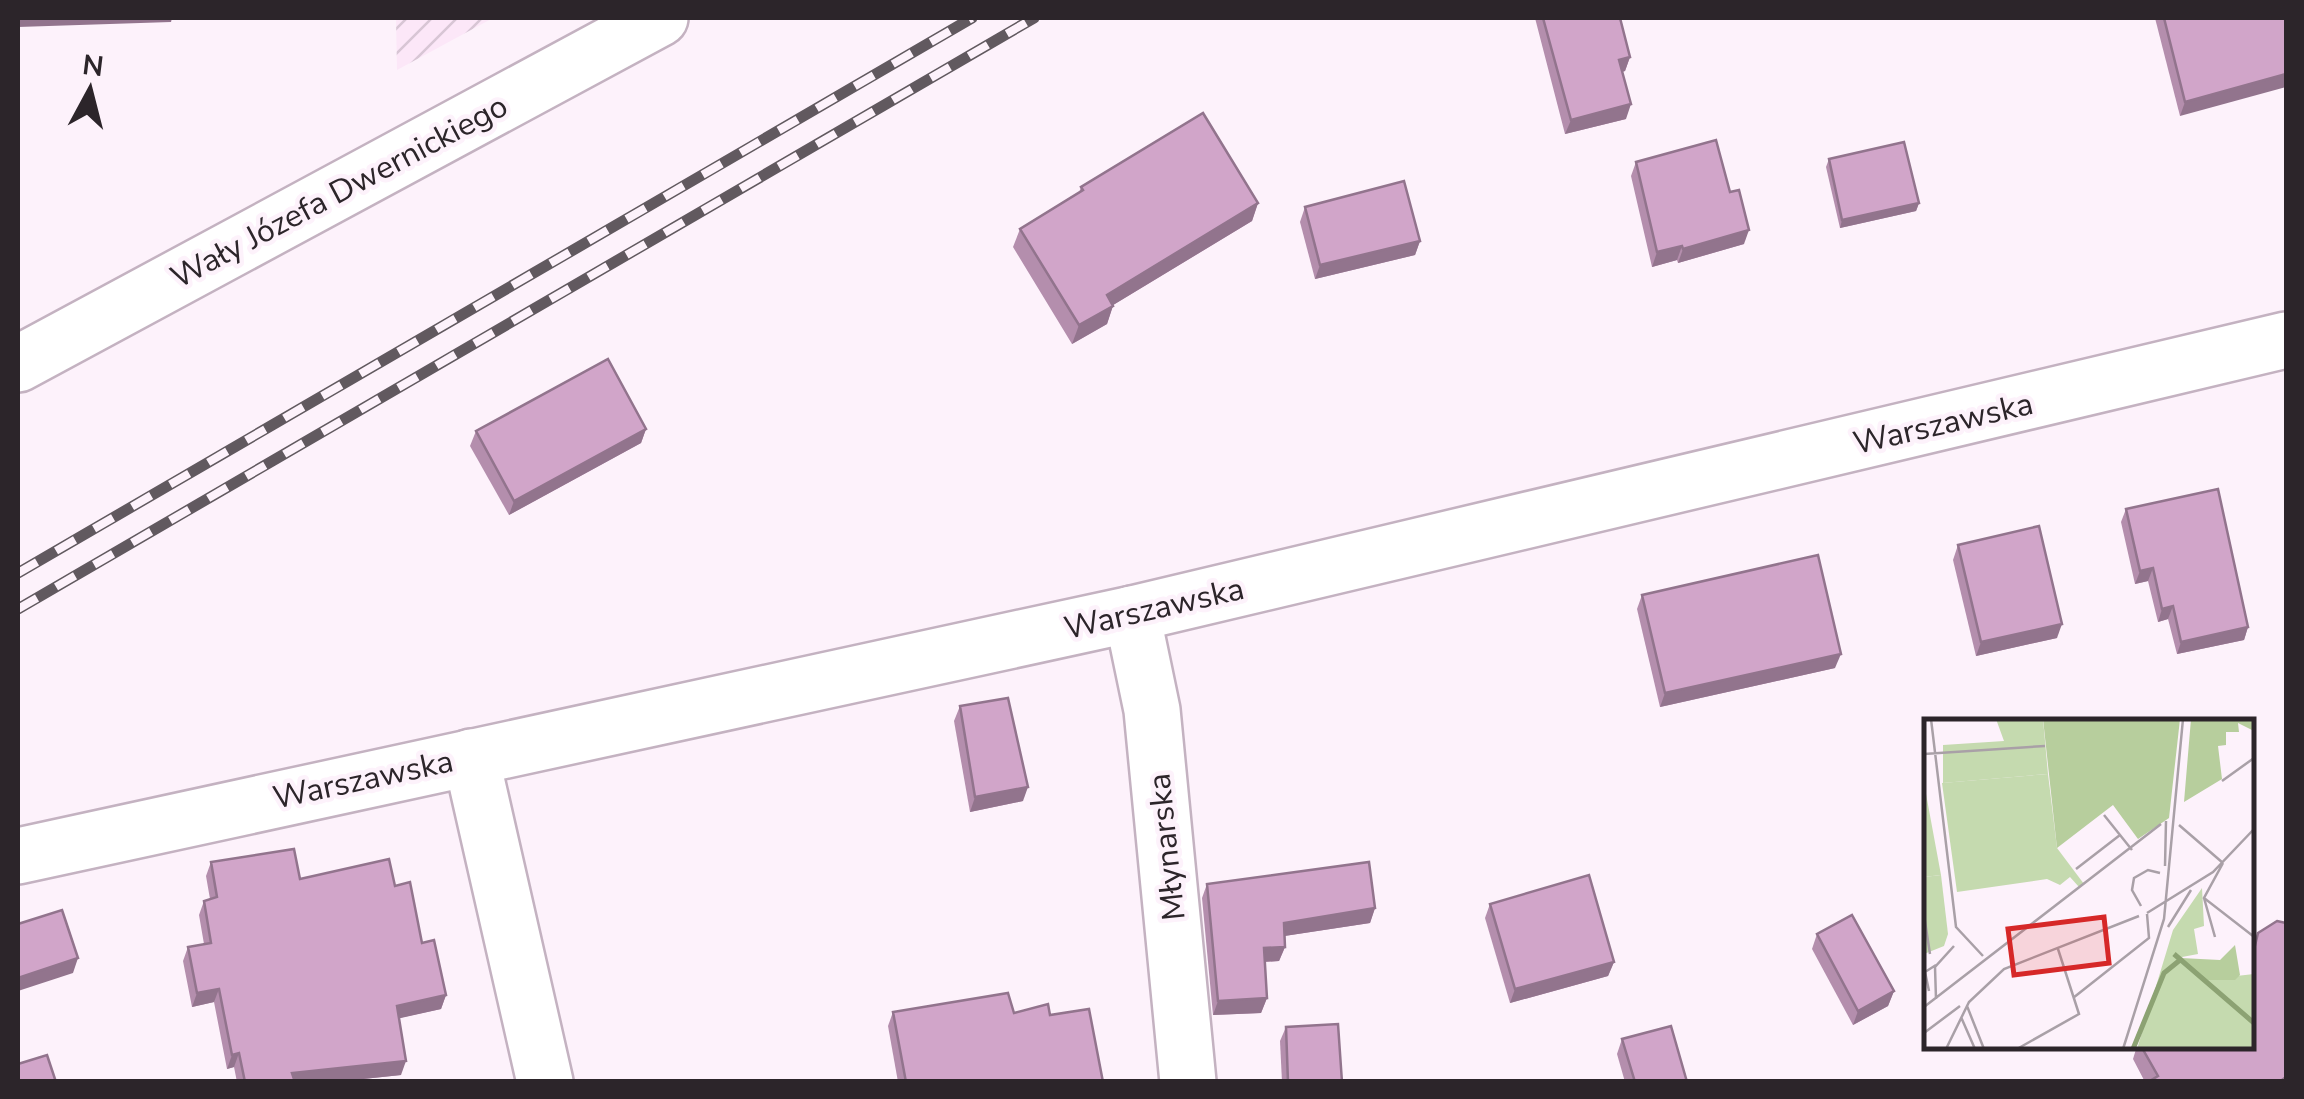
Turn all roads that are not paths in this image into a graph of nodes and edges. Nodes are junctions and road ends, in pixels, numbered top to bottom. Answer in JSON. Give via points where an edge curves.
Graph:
{"nodes":[{"id":1,"x":660,"y":18,"type":"edge"},
{"id":2,"x":2286,"y":340,"type":"edge"},
{"id":3,"x":18,"y":364,"type":"edge"},
{"id":4,"x":1132,"y":614,"type":"junction"},
{"id":5,"x":471,"y":756,"type":"junction"},
{"id":6,"x":18,"y":856,"type":"edge"},
{"id":7,"x":546,"y":1082,"type":"edge"},
{"id":8,"x":1188,"y":1082,"type":"edge"}],
"edges":[{"from":1,"to":3,"type":"street","name":"Wały Józefa Dwernickiego"},
{"from":2,"to":4,"type":"street","name":"Warszawska"},
{"from":4,"to":5,"type":"street","name":"Warszawska"},
{"from":4,"to":8,"type":"street","name":"Młynarska","via":[[1152,710]]},
{"from":5,"to":6,"type":"street","name":"Warszawska"},
{"from":5,"to":7,"type":"street"}]}
